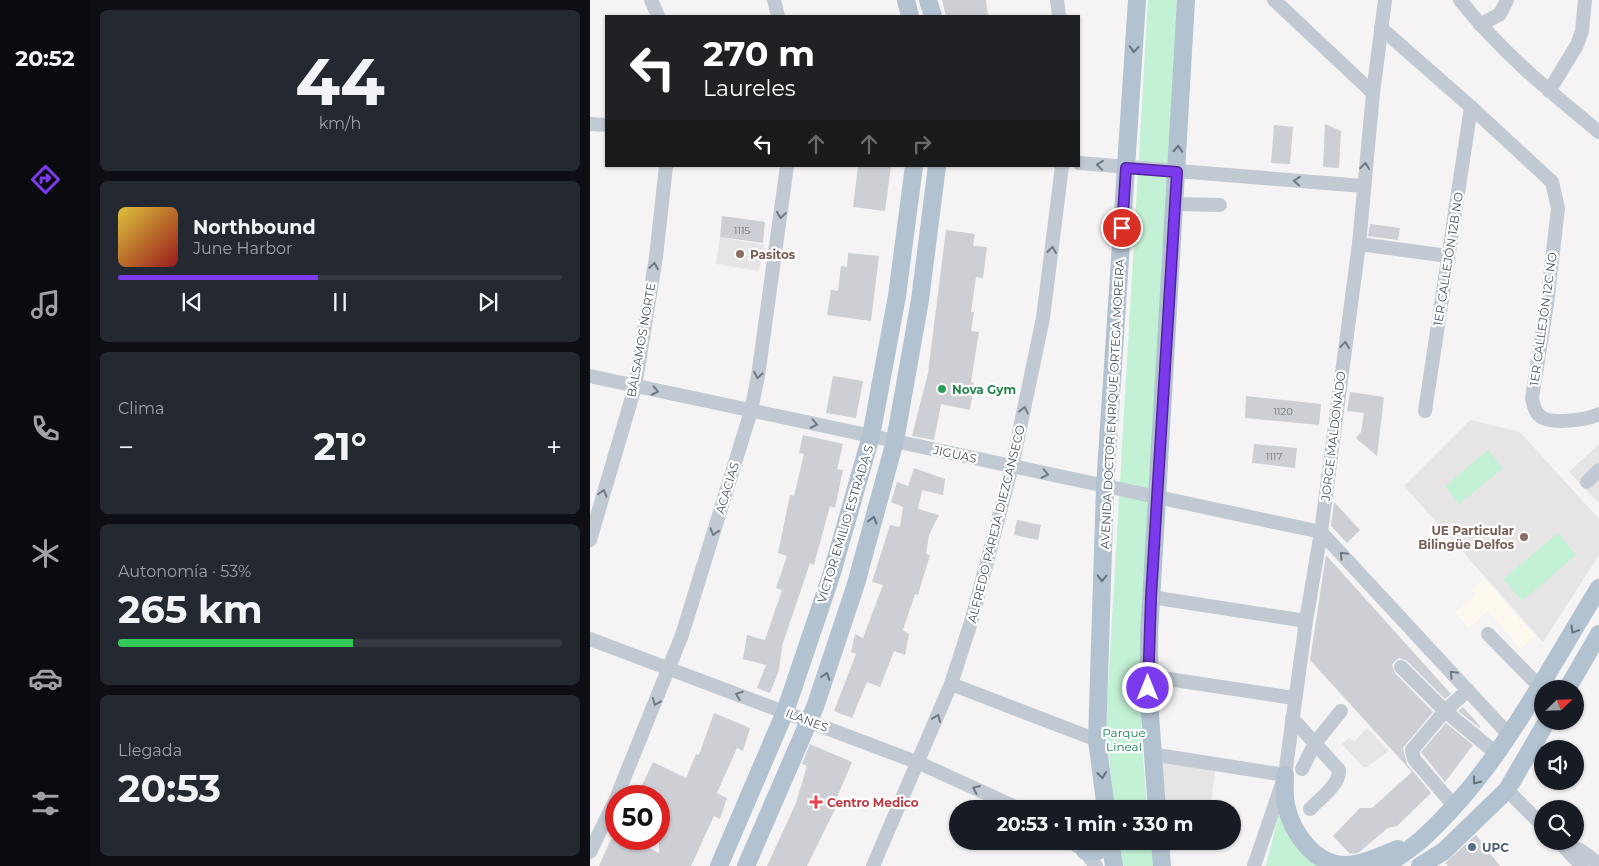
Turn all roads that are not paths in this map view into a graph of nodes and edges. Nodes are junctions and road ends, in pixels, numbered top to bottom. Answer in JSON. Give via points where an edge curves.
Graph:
{"nodes":[{"id":1,"x":651,"y":0,"type":"edge"},
{"id":2,"x":774,"y":0,"type":"edge"},
{"id":3,"x":906,"y":0,"type":"edge"},
{"id":4,"x":928,"y":0,"type":"edge"},
{"id":5,"x":1057,"y":0,"type":"edge"},
{"id":6,"x":1137,"y":0,"type":"edge"},
{"id":7,"x":1186,"y":0,"type":"edge"},
{"id":8,"x":1274,"y":0,"type":"edge"},
{"id":9,"x":1385,"y":0,"type":"edge"},
{"id":10,"x":1460,"y":0,"type":"edge"},
{"id":11,"x":1507,"y":0,"type":"edge"},
{"id":12,"x":1584,"y":0,"type":"edge"},
{"id":13,"x":658,"y":15,"type":"edge"},
{"id":14,"x":778,"y":15,"type":"edge"},
{"id":15,"x":910,"y":15,"type":"edge"},
{"id":16,"x":933,"y":15,"type":"edge"},
{"id":17,"x":1059,"y":15,"type":"edge"},
{"id":18,"x":1480,"y":25,"type":"junction"},
{"id":19,"x":1381,"y":28,"type":"junction"},
{"id":20,"x":1549,"y":91,"type":"junction"},
{"id":21,"x":1373,"y":93,"type":"junction"},
{"id":22,"x":1472,"y":107,"type":"junction"},
{"id":23,"x":590,"y":124,"type":"edge"},
{"id":24,"x":605,"y":125,"type":"edge"},
{"id":25,"x":1599,"y":132,"type":"edge"},
{"id":26,"x":1080,"y":163,"type":"edge"},
{"id":27,"x":666,"y":167,"type":"edge"},
{"id":28,"x":787,"y":167,"type":"edge"},
{"id":29,"x":914,"y":167,"type":"edge"},
{"id":30,"x":937,"y":167,"type":"edge"},
{"id":31,"x":1062,"y":167,"type":"edge"},
{"id":32,"x":1126,"y":168,"type":"junction"},
{"id":33,"x":1177,"y":172,"type":"junction"},
{"id":34,"x":1363,"y":186,"type":"junction"},
{"id":35,"x":1175,"y":204,"type":"junction"},
{"id":36,"x":1220,"y":206,"type":"dead end"},
{"id":37,"x":1358,"y":244,"type":"junction"},
{"id":38,"x":1448,"y":256,"type":"junction"},
{"id":39,"x":897,"y":296,"type":"junction"},
{"id":40,"x":920,"y":300,"type":"junction"},
{"id":41,"x":590,"y":376,"type":"edge"},
{"id":42,"x":634,"y":386,"type":"junction"},
{"id":43,"x":751,"y":411,"type":"junction"},
{"id":44,"x":1424,"y":411,"type":"dead end"},
{"id":45,"x":1599,"y":414,"type":"edge"},
{"id":46,"x":871,"y":436,"type":"junction"},
{"id":47,"x":895,"y":441,"type":"junction"},
{"id":48,"x":1012,"y":466,"type":"junction"},
{"id":49,"x":1599,"y":470,"type":"edge"},
{"id":50,"x":1587,"y":482,"type":"dead end"},
{"id":51,"x":1105,"y":487,"type":"junction"},
{"id":52,"x":1158,"y":498,"type":"junction"},
{"id":53,"x":1321,"y":532,"type":"junction"},
{"id":54,"x":590,"y":540,"type":"edge"},
{"id":55,"x":831,"y":576,"type":"junction"},
{"id":56,"x":856,"y":584,"type":"junction"},
{"id":57,"x":1599,"y":588,"type":"edge"},
{"id":58,"x":1151,"y":597,"type":"junction"},
{"id":59,"x":1306,"y":621,"type":"junction"},
{"id":60,"x":1488,"y":634,"type":"dead end"},
{"id":61,"x":1599,"y":634,"type":"edge"},
{"id":62,"x":590,"y":639,"type":"edge"},
{"id":63,"x":1401,"y":667,"type":"dead end"},
{"id":64,"x":670,"y":669,"type":"junction"},
{"id":65,"x":1148,"y":676,"type":"junction"},
{"id":66,"x":1544,"y":680,"type":"edge"},
{"id":67,"x":1572,"y":680,"type":"edge"},
{"id":68,"x":1534,"y":681,"type":"edge"},
{"id":69,"x":951,"y":684,"type":"junction"},
{"id":70,"x":1468,"y":690,"type":"junction"},
{"id":71,"x":1534,"y":697,"type":"edge"},
{"id":72,"x":1294,"y":698,"type":"junction"},
{"id":73,"x":1341,"y":711,"type":"dead end"},
{"id":74,"x":1445,"y":711,"type":"junction"},
{"id":75,"x":785,"y":712,"type":"junction"},
{"id":76,"x":1292,"y":718,"type":"junction"},
{"id":77,"x":809,"y":722,"type":"junction"},
{"id":78,"x":1543,"y":730,"type":"edge"},
{"id":79,"x":1510,"y":736,"type":"junction"},
{"id":80,"x":1097,"y":740,"type":"junction"},
{"id":81,"x":1315,"y":743,"type":"junction"},
{"id":82,"x":1151,"y":754,"type":"junction"},
{"id":83,"x":1497,"y":754,"type":"junction"},
{"id":84,"x":919,"y":763,"type":"junction"},
{"id":85,"x":1302,"y":769,"type":"dead end"},
{"id":86,"x":1285,"y":775,"type":"junction"},
{"id":87,"x":622,"y":785,"type":"edge"},
{"id":88,"x":1507,"y":790,"type":"junction"},
{"id":89,"x":1000,"y":800,"type":"edge"},
{"id":90,"x":1105,"y":800,"type":"edge"},
{"id":91,"x":1156,"y":800,"type":"edge"},
{"id":92,"x":1454,"y":806,"type":"junction"},
{"id":93,"x":1310,"y":809,"type":"dead end"},
{"id":94,"x":1534,"y":817,"type":"edge"},
{"id":95,"x":605,"y":822,"type":"edge"},
{"id":96,"x":1422,"y":839,"type":"junction"},
{"id":97,"x":1082,"y":850,"type":"edge"},
{"id":98,"x":1099,"y":850,"type":"edge"},
{"id":99,"x":1111,"y":850,"type":"edge"},
{"id":100,"x":1161,"y":850,"type":"edge"},
{"id":101,"x":1567,"y":850,"type":"edge"},
{"id":102,"x":1580,"y":850,"type":"edge"},
{"id":103,"x":1444,"y":851,"type":"junction"},
{"id":104,"x":590,"y":852,"type":"edge"},
{"id":105,"x":1085,"y":852,"type":"junction"},
{"id":106,"x":1599,"y":864,"type":"edge"},
{"id":107,"x":719,"y":866,"type":"edge"},
{"id":108,"x":746,"y":866,"type":"edge"},
{"id":109,"x":873,"y":866,"type":"edge"},
{"id":110,"x":1096,"y":866,"type":"edge"},
{"id":111,"x":1114,"y":866,"type":"edge"},
{"id":112,"x":1162,"y":866,"type":"edge"},
{"id":113,"x":1254,"y":866,"type":"edge"},
{"id":114,"x":1386,"y":866,"type":"edge"},
{"id":115,"x":1420,"y":866,"type":"edge"},
{"id":116,"x":1427,"y":866,"type":"edge"},
{"id":117,"x":1582,"y":866,"type":"edge"}],
"edges":[{"from":1,"to":13,"type":"street"},
{"from":2,"to":14,"type":"street"},
{"from":3,"to":15,"type":"main road"},
{"from":4,"to":16,"type":"main road"},
{"from":5,"to":17,"type":"street"},
{"from":6,"to":32,"type":"main road","name":"AVENIDA DOCTOR ENRIQUE ORTEGA MOREIRA","one_way":true},
{"from":33,"to":7,"type":"main road","one_way":true},
{"from":8,"to":21,"type":"street"},
{"from":9,"to":19,"type":"street","name":"JORGE MALDONADO"},
{"from":10,"to":18,"type":"street"},
{"from":11,"to":18,"type":"street","via":[[1500,14]]},
{"from":12,"to":20,"type":"street","via":[[1580,38]]},
{"from":18,"to":20,"type":"street"},
{"from":19,"to":21,"type":"street","name":"JORGE MALDONADO"},
{"from":19,"to":22,"type":"street"},
{"from":20,"to":25,"type":"street"},
{"from":34,"to":21,"type":"street","name":"JORGE MALDONADO","one_way":true},
{"from":22,"to":38,"type":"street","name":"1ER CALLEJÓN 12B NO"},
{"from":22,"to":45,"type":"street","name":"1ER CALLEJÓN 12C NO","via":[[1547,175],[1555,190],[1558,208],[1533,404],[1545,419],[1581,420]]},
{"from":23,"to":24,"type":"street"},
{"from":32,"to":26,"type":"street","one_way":true},
{"from":42,"to":27,"type":"street","name":"BÁLSAMOS NORTE","one_way":true,"via":[[656,257]]},
{"from":28,"to":43,"type":"street","name":"ACACIAS","one_way":true},
{"from":29,"to":39,"type":"main road","name":"VÍCTOR EMILIO ESTRADA S"},
{"from":30,"to":40,"type":"main road","name":"VÍCTOR EMILIO ESTRADA S"},
{"from":48,"to":31,"type":"street","name":"ALFREDO PAREJA DIEZCANSECO","one_way":true,"via":[[1043,318]]},
{"from":32,"to":33,"type":"street"},
{"from":32,"to":51,"type":"main road","name":"AVENIDA DOCTOR ENRIQUE ORTEGA MOREIRA"},
{"from":34,"to":33,"type":"street","one_way":true},
{"from":33,"to":35,"type":"main road"},
{"from":34,"to":37,"type":"street","name":"JORGE MALDONADO"},
{"from":35,"to":36,"type":"street"},
{"from":35,"to":52,"type":"main road"},
{"from":37,"to":38,"type":"street"},
{"from":53,"to":37,"type":"street","name":"JORGE MALDONADO","one_way":true},
{"from":38,"to":44,"type":"street","name":"1ER CALLEJÓN 12B NO"},
{"from":39,"to":40,"type":"main road"},
{"from":39,"to":46,"type":"main road","name":"VÍCTOR EMILIO ESTRADA S"},
{"from":40,"to":47,"type":"main road","name":"VÍCTOR EMILIO ESTRADA S"},
{"from":41,"to":42,"type":"street","name":"JIGUAS"},
{"from":42,"to":43,"type":"street","name":"JIGUAS","one_way":true},
{"from":54,"to":42,"type":"street","name":"BÁLSAMOS NORTE","one_way":true},
{"from":43,"to":46,"type":"street","name":"JIGUAS","one_way":true},
{"from":43,"to":64,"type":"street","name":"ACACIAS","one_way":true},
{"from":46,"to":47,"type":"street","name":"JIGUAS"},
{"from":46,"to":55,"type":"main road","name":"VÍCTOR EMILIO ESTRADA S"},
{"from":47,"to":48,"type":"street","name":"JIGUAS"},
{"from":56,"to":47,"type":"main road","name":"VÍCTOR EMILIO ESTRADA S","one_way":true},
{"from":48,"to":51,"type":"street","name":"JIGUAS","one_way":true},
{"from":48,"to":69,"type":"street","name":"ALFREDO PAREJA DIEZCANSECO","via":[[972,619]]},
{"from":49,"to":50,"type":"street"},
{"from":51,"to":52,"type":"street","name":"JIGUAS"},
{"from":51,"to":80,"type":"main road","name":"AVENIDA DOCTOR ENRIQUE ORTEGA MOREIRA","one_way":true},
{"from":52,"to":53,"type":"street","name":"JIGUAS"},
{"from":52,"to":58,"type":"main road"},
{"from":53,"to":59,"type":"street","name":"JORGE MALDONADO"},
{"from":70,"to":53,"type":"street","one_way":true},
{"from":55,"to":56,"type":"main road"},
{"from":55,"to":75,"type":"main road","name":"VÍCTOR EMILIO ESTRADA S"},
{"from":77,"to":56,"type":"main road","name":"VÍCTOR EMILIO ESTRADA S","one_way":true},
{"from":57,"to":66,"type":"main road","one_way":true},
{"from":58,"to":59,"type":"street"},
{"from":58,"to":65,"type":"main road"},
{"from":59,"to":72,"type":"street","name":"JORGE MALDONADO"},
{"from":60,"to":68,"type":"street"},
{"from":61,"to":67,"type":"main road"},
{"from":62,"to":64,"type":"street","name":"ILANES"},
{"from":63,"to":74,"type":"street"},
{"from":75,"to":64,"type":"street","name":"ILANES","one_way":true},
{"from":64,"to":87,"type":"street","name":"ACACIAS","one_way":true},
{"from":65,"to":72,"type":"street"},
{"from":65,"to":82,"type":"main road"},
{"from":69,"to":80,"type":"street"},
{"from":84,"to":69,"type":"street","name":"ALFREDO PAREJA DIEZCANSECO","one_way":true},
{"from":70,"to":74,"type":"street"},
{"from":70,"to":79,"type":"street"},
{"from":71,"to":79,"type":"main road"},
{"from":72,"to":76,"type":"street","name":"JORGE MALDONADO"},
{"from":73,"to":81,"type":"street"},
{"from":74,"to":83,"type":"street"},
{"from":74,"to":92,"type":"street","via":[[1412,750],[1412,755]]},
{"from":75,"to":77,"type":"street","name":"ILANES"},
{"from":75,"to":107,"type":"main road","name":"VÍCTOR EMILIO ESTRADA S"},
{"from":76,"to":81,"type":"street"},
{"from":76,"to":86,"type":"street","name":"JORGE MALDONADO"},
{"from":77,"to":84,"type":"street","name":"ILANES"},
{"from":77,"to":108,"type":"main road","name":"VÍCTOR EMILIO ESTRADA S"},
{"from":78,"to":88,"type":"main road"},
{"from":79,"to":83,"type":"main road"},
{"from":80,"to":90,"type":"main road","name":"AVENIDA DOCTOR ENRIQUE ORTEGA MOREIRA","one_way":true},
{"from":81,"to":85,"type":"street"},
{"from":81,"to":93,"type":"street","via":[[1339,770],[1340,777]]},
{"from":82,"to":86,"type":"street"},
{"from":82,"to":91,"type":"main road"},
{"from":83,"to":92,"type":"main road","one_way":true},
{"from":89,"to":84,"type":"street","name":"ILANES","one_way":true},
{"from":84,"to":109,"type":"street","name":"ALFREDO PAREJA DIEZCANSECO"},
{"from":86,"to":96,"type":"main road","via":[[1286,804],[1292,824],[1303,842],[1323,859],[1346,865],[1362,863]]},
{"from":86,"to":113,"type":"street","name":"JORGE MALDONADO"},
{"from":88,"to":94,"type":"street"},
{"from":88,"to":103,"type":"main road"},
{"from":92,"to":96,"type":"main road"},
{"from":95,"to":104,"type":"street","name":"ACACIAS"},
{"from":96,"to":114,"type":"main road"},
{"from":97,"to":105,"type":"street"},
{"from":98,"to":105,"type":"main road"},
{"from":99,"to":111,"type":"main road"},
{"from":100,"to":112,"type":"main road"},
{"from":101,"to":117,"type":"street"},
{"from":102,"to":106,"type":"street"},
{"from":103,"to":115,"type":"main road"},
{"from":103,"to":116,"type":"main road"},
{"from":105,"to":110,"type":"street"}]}
